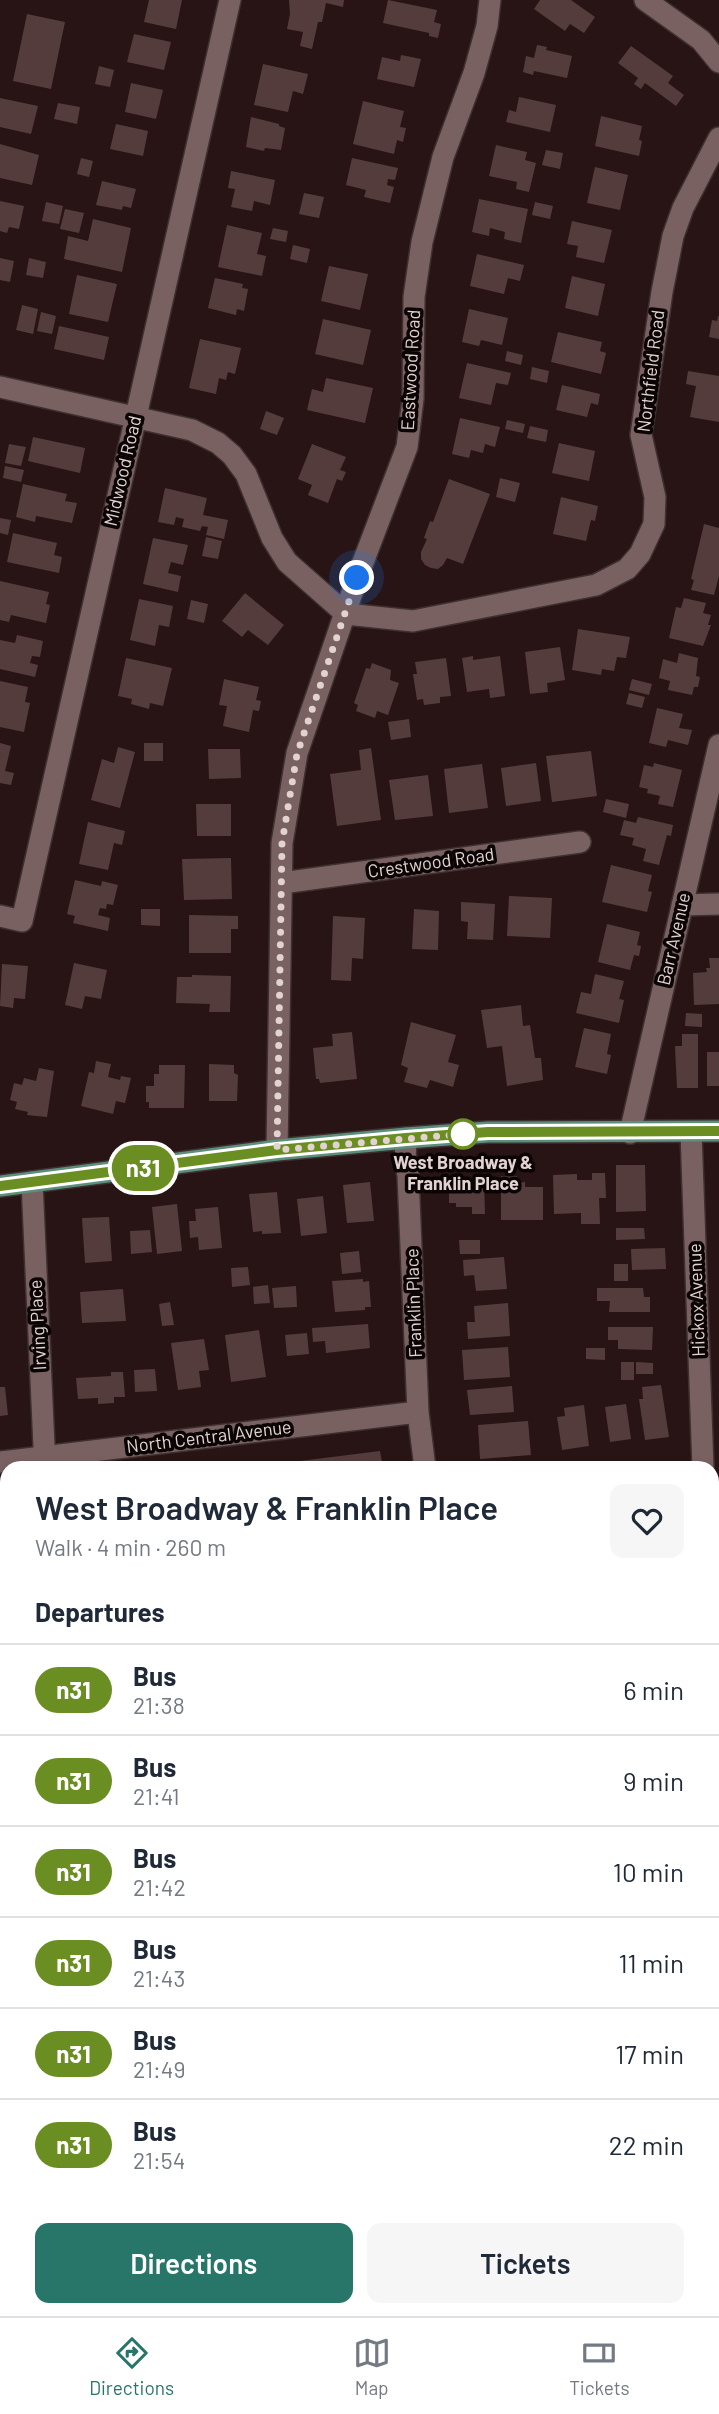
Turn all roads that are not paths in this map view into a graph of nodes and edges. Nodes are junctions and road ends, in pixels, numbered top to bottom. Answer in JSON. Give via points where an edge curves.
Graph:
{"nodes":[{"id":1,"x":230,"y":0,"type":"edge"},
{"id":2,"x":490,"y":0,"type":"edge"},
{"id":3,"x":645,"y":0,"type":"edge"},
{"id":4,"x":719,"y":62,"type":"edge"},
{"id":5,"x":719,"y":138,"type":"edge"},
{"id":6,"x":0,"y":387,"type":"edge"},
{"id":7,"x":135,"y":417,"type":"junction"},
{"id":8,"x":346,"y":614,"type":"junction"},
{"id":9,"x":719,"y":745,"type":"edge"},
{"id":10,"x":580,"y":842,"type":"dead end"},
{"id":11,"x":282,"y":883,"type":"junction"},
{"id":12,"x":719,"y":904,"type":"edge"},
{"id":13,"x":682,"y":905,"type":"junction"},
{"id":14,"x":0,"y":915,"type":"edge"},
{"id":15,"x":719,"y":1131,"type":"edge"},
{"id":16,"x":691,"y":1132,"type":"junction"},
{"id":17,"x":630,"y":1133,"type":"junction"},
{"id":18,"x":406,"y":1138,"type":"junction"},
{"id":19,"x":277,"y":1150,"type":"junction"},
{"id":20,"x":32,"y":1182,"type":"junction"},
{"id":21,"x":0,"y":1186,"type":"edge"},
{"id":22,"x":418,"y":1412,"type":"junction"},
{"id":23,"x":44,"y":1461,"type":"edge"},
{"id":24,"x":59,"y":1461,"type":"edge"},
{"id":25,"x":424,"y":1461,"type":"edge"},
{"id":26,"x":703,"y":1461,"type":"edge"}],
"edges":[{"from":1,"to":7,"type":"street","name":"Midwood Road"},
{"from":2,"to":8,"type":"street","name":"Eastwood Road","via":[[488,26],[443,157],[422,242],[414,297],[413,399],[407,447]]},
{"from":3,"to":4,"type":"street","via":[[701,40]]},
{"from":5,"to":8,"type":"street","name":"Northfield Road","via":[[682,208],[662,292],[641,435],[655,498],[654,524],[640,554],[627,569],[596,584],[413,621]]},
{"from":6,"to":7,"type":"street"},
{"from":7,"to":8,"type":"street","via":[[192,430],[232,455],[246,474],[287,562]]},
{"from":7,"to":14,"type":"street","name":"Midwood Road","via":[[22,920]]},
{"from":8,"to":11,"type":"street","name":"Eastwood Road","via":[[297,754],[282,843]]},
{"from":9,"to":13,"type":"street","name":"Barr Avenue"},
{"from":10,"to":11,"type":"street","name":"Crestwood Road"},
{"from":11,"to":19,"type":"street","name":"Eastwood Road"},
{"from":12,"to":13,"type":"street"},
{"from":13,"to":17,"type":"street","name":"Barr Avenue"},
{"from":15,"to":16,"type":"main road"},
{"from":16,"to":17,"type":"main road"},
{"from":16,"to":26,"type":"street","name":"Hickox Avenue"},
{"from":17,"to":18,"type":"main road","via":[[488,1132]]},
{"from":18,"to":19,"type":"main road"},
{"from":18,"to":22,"type":"street","name":"Franklin Place"},
{"from":19,"to":20,"type":"main road"},
{"from":20,"to":21,"type":"main road"},
{"from":20,"to":23,"type":"street","name":"Irving Place"},
{"from":22,"to":24,"type":"street","name":"North Central Avenue"},
{"from":22,"to":25,"type":"street","name":"Franklin Place"}]}
